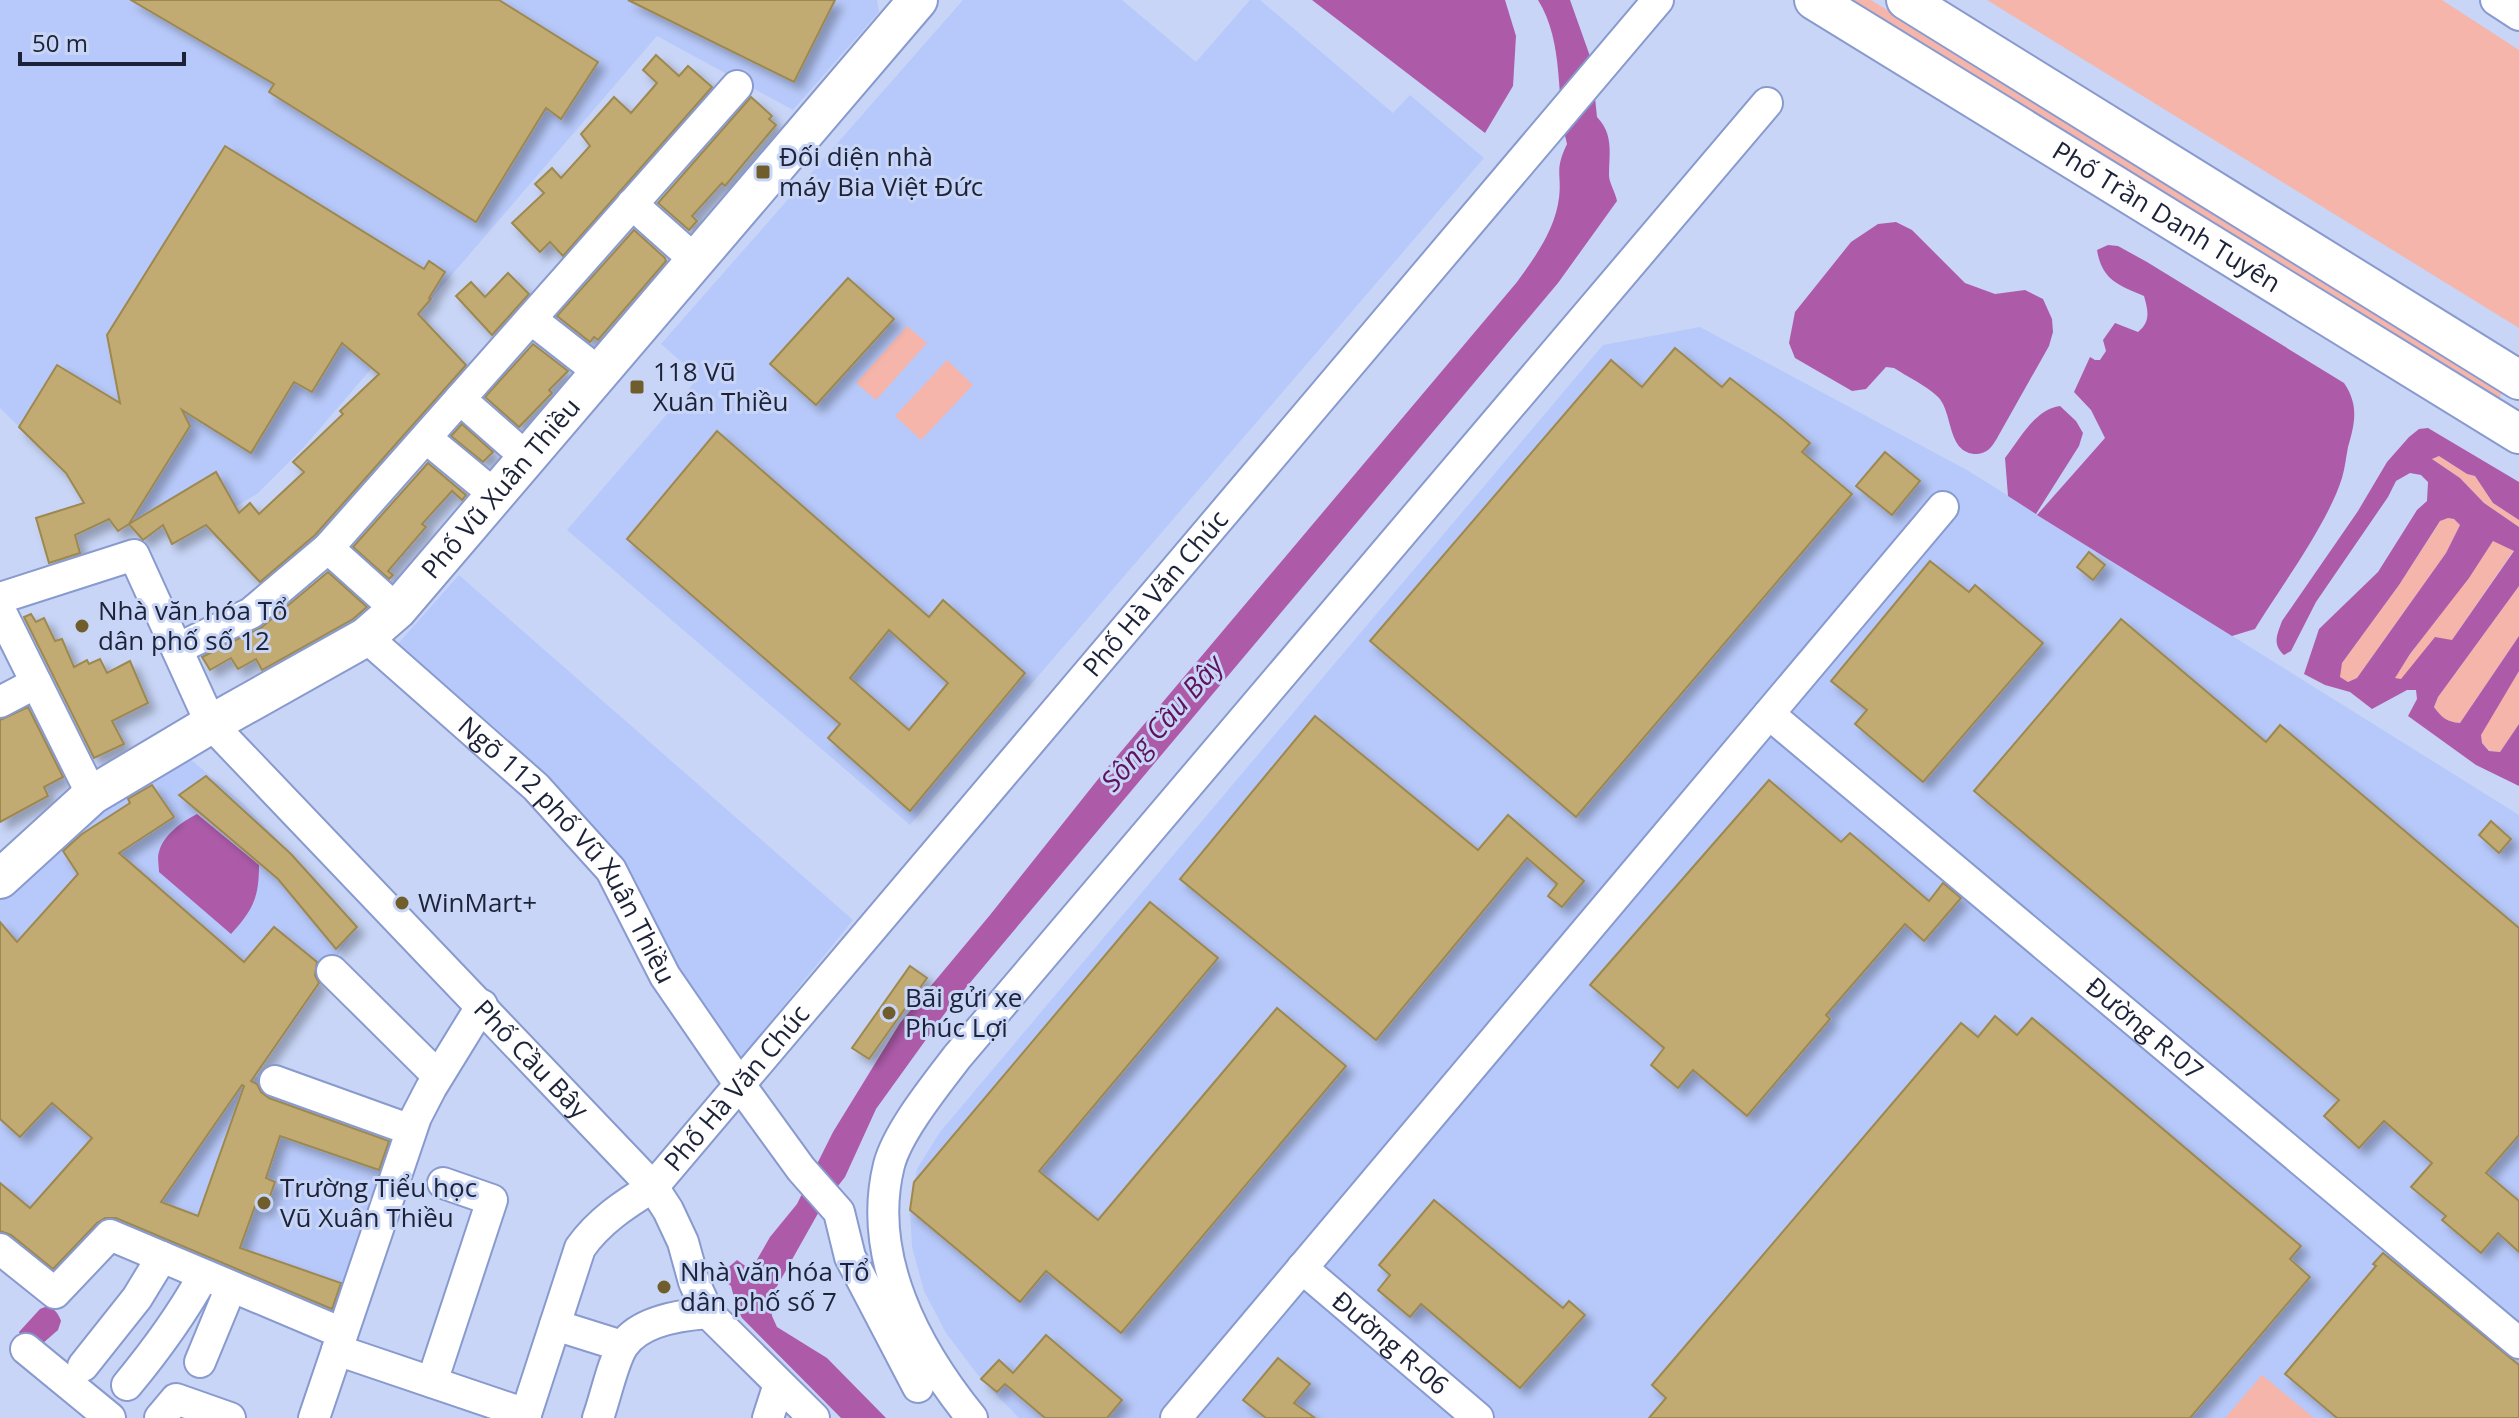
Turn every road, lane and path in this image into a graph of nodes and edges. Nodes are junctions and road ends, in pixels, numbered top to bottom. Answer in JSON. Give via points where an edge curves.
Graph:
{"nodes":[{"id":1,"x":918,"y":0,"type":"edge"},
{"id":2,"x":1658,"y":0,"type":"edge"},
{"id":3,"x":1814,"y":0,"type":"edge"},
{"id":4,"x":1906,"y":0,"type":"edge"},
{"id":5,"x":2496,"y":0,"type":"edge"},
{"id":6,"x":2519,"y":15,"type":"edge"},
{"id":7,"x":737,"y":86,"type":"dead end"},
{"id":8,"x":1767,"y":103,"type":"dead end"},
{"id":9,"x":632,"y":204,"type":"junction"},
{"id":10,"x":696,"y":261,"type":"junction"},
{"id":11,"x":531,"y":319,"type":"junction"},
{"id":12,"x":600,"y":373,"type":"junction"},
{"id":13,"x":2519,"y":380,"type":"edge"},
{"id":14,"x":460,"y":399,"type":"junction"},
{"id":15,"x":2519,"y":434,"type":"edge"},
{"id":16,"x":426,"y":438,"type":"junction"},
{"id":17,"x":527,"y":458,"type":"junction"},
{"id":18,"x":495,"y":495,"type":"junction"},
{"id":19,"x":1943,"y":507,"type":"dead end"},
{"id":20,"x":328,"y":548,"type":"junction"},
{"id":21,"x":0,"y":598,"type":"edge"},
{"id":22,"x":0,"y":610,"type":"edge"},
{"id":23,"x":397,"y":610,"type":"junction"},
{"id":24,"x":366,"y":637,"type":"junction"},
{"id":25,"x":177,"y":649,"type":"junction"},
{"id":26,"x":36,"y":683,"type":"junction"},
{"id":27,"x":0,"y":702,"type":"edge"},
{"id":28,"x":1769,"y":714,"type":"junction"},
{"id":29,"x":211,"y":724,"type":"junction"},
{"id":30,"x":92,"y":795,"type":"junction"},
{"id":31,"x":0,"y":879,"type":"edge"},
{"id":32,"x":332,"y":971,"type":"dead end"},
{"id":33,"x":482,"y":1005,"type":"junction"},
{"id":34,"x":438,"y":1076,"type":"junction"},
{"id":35,"x":275,"y":1081,"type":"dead end"},
{"id":36,"x":740,"y":1085,"type":"junction"},
{"id":37,"x":411,"y":1130,"type":"junction"},
{"id":38,"x":443,"y":1183,"type":"dead end"},
{"id":39,"x":653,"y":1187,"type":"junction"},
{"id":40,"x":0,"y":1249,"type":"edge"},
{"id":41,"x":162,"y":1257,"type":"junction"},
{"id":42,"x":1302,"y":1268,"type":"junction"},
{"id":43,"x":203,"y":1276,"type":"junction"},
{"id":44,"x":231,"y":1287,"type":"junction"},
{"id":45,"x":708,"y":1313,"type":"junction"},
{"id":46,"x":555,"y":1325,"type":"junction"},
{"id":47,"x":339,"y":1342,"type":"junction"},
{"id":48,"x":2519,"y":1343,"type":"edge"},
{"id":49,"x":622,"y":1346,"type":"junction"},
{"id":50,"x":26,"y":1349,"type":"dead end"},
{"id":51,"x":200,"y":1362,"type":"dead end"},
{"id":52,"x":83,"y":1366,"type":"dead end"},
{"id":53,"x":432,"y":1382,"type":"junction"},
{"id":54,"x":779,"y":1384,"type":"junction"},
{"id":55,"x":127,"y":1385,"type":"dead end"},
{"id":56,"x":918,"y":1387,"type":"dead end"},
{"id":57,"x":525,"y":1416,"type":"edge"},
{"id":58,"x":606,"y":1416,"type":"edge"},
{"id":59,"x":110,"y":1418,"type":"edge"},
{"id":60,"x":160,"y":1418,"type":"edge"},
{"id":61,"x":230,"y":1418,"type":"edge"},
{"id":62,"x":314,"y":1418,"type":"edge"},
{"id":63,"x":768,"y":1418,"type":"edge"},
{"id":64,"x":814,"y":1418,"type":"edge"},
{"id":65,"x":972,"y":1418,"type":"edge"},
{"id":66,"x":1176,"y":1418,"type":"edge"},
{"id":67,"x":1478,"y":1418,"type":"edge"}],
"edges":[{"from":1,"to":10,"type":"main road","name":"Phố Vũ Xuân Thiều"},
{"from":2,"to":36,"type":"street","name":"Phố Hà Văn Chúc"},
{"from":3,"to":15,"type":"main road","name":"Phố Trần Danh Tuyên"},
{"from":4,"to":13,"type":"main road","name":"Phố Trần Danh Tuyên"},
{"from":5,"to":6,"type":"street"},
{"from":7,"to":9,"type":"street"},
{"from":8,"to":65,"type":"street","via":[[917,1110],[889,1163],[883,1209],[888,1249],[897,1291],[919,1341]]},
{"from":9,"to":10,"type":"street"},
{"from":9,"to":11,"type":"street"},
{"from":10,"to":12,"type":"main road","name":"Phố Vũ Xuân Thiều"},
{"from":11,"to":12,"type":"street"},
{"from":11,"to":14,"type":"street"},
{"from":12,"to":17,"type":"main road","name":"Phố Vũ Xuân Thiều"},
{"from":14,"to":16,"type":"street"},
{"from":14,"to":17,"type":"street"},
{"from":16,"to":18,"type":"street"},
{"from":16,"to":20,"type":"street"},
{"from":17,"to":18,"type":"main road","name":"Phố Vũ Xuân Thiều"},
{"from":18,"to":23,"type":"main road","name":"Phố Vũ Xuân Thiều"},
{"from":19,"to":28,"type":"street"},
{"from":20,"to":23,"type":"street"},
{"from":20,"to":25,"type":"street","via":[[251,613]]},
{"from":21,"to":25,"type":"street","name":"Phố Cầu Bây","via":[[134,555]]},
{"from":22,"to":26,"type":"street"},
{"from":23,"to":24,"type":"main road","name":"Phố Vũ Xuân Thiều"},
{"from":24,"to":29,"type":"main road","name":"Phố Vũ Xuân Thiều"},
{"from":24,"to":36,"type":"street","name":"Ngõ 112 phố Vũ Xuân Thiều","via":[[536,787],[611,870],[665,976]]},
{"from":25,"to":29,"type":"street","name":"Phố Cầu Bây"},
{"from":26,"to":27,"type":"street"},
{"from":26,"to":30,"type":"street"},
{"from":28,"to":42,"type":"street"},
{"from":28,"to":48,"type":"street","name":"Đường R-07"},
{"from":29,"to":30,"type":"main road","name":"Phố Vũ Xuân Thiều"},
{"from":29,"to":33,"type":"street","name":"Phố Cầu Bây"},
{"from":30,"to":31,"type":"main road","name":"Phố Vũ Xuân Thiều"},
{"from":32,"to":34,"type":"street"},
{"from":33,"to":34,"type":"street"},
{"from":33,"to":39,"type":"street","name":"Phố Cầu Bây"},
{"from":34,"to":37,"type":"street"},
{"from":35,"to":37,"type":"street"},
{"from":36,"to":39,"type":"street","name":"Phố Hà Văn Chúc"},
{"from":36,"to":56,"type":"street","name":"Ngõ 112 phố Vũ Xuân Thiều","via":[[839,1212],[850,1257]]},
{"from":37,"to":47,"type":"street"},
{"from":38,"to":53,"type":"street","via":[[492,1200]]},
{"from":39,"to":45,"type":"street","name":"Phố Cầu Bây","via":[[683,1242]]},
{"from":39,"to":46,"type":"street","name":"Phố Hà Văn Chúc","via":[[591,1232],[580,1248]]},
{"from":40,"to":41,"type":"street","via":[[55,1293],[110,1235]]},
{"from":41,"to":43,"type":"street"},
{"from":41,"to":52,"type":"street"},
{"from":42,"to":66,"type":"street"},
{"from":42,"to":67,"type":"street","name":"Đường R-06"},
{"from":43,"to":44,"type":"street"},
{"from":43,"to":55,"type":"street","via":[[174,1325]]},
{"from":44,"to":47,"type":"street"},
{"from":44,"to":51,"type":"street"},
{"from":45,"to":49,"type":"street","via":[[651,1325]]},
{"from":45,"to":54,"type":"street","name":"Phố Cầu Bây"},
{"from":46,"to":49,"type":"street"},
{"from":46,"to":57,"type":"street","name":"Phố Hà Văn Chúc"},
{"from":47,"to":53,"type":"street"},
{"from":47,"to":62,"type":"street"},
{"from":49,"to":58,"type":"street"},
{"from":50,"to":59,"type":"street"},
{"from":53,"to":57,"type":"street"},
{"from":54,"to":63,"type":"street"},
{"from":54,"to":64,"type":"street","name":"Phố Cầu Bây"},
{"from":60,"to":61,"type":"street","via":[[176,1399]]}]}
